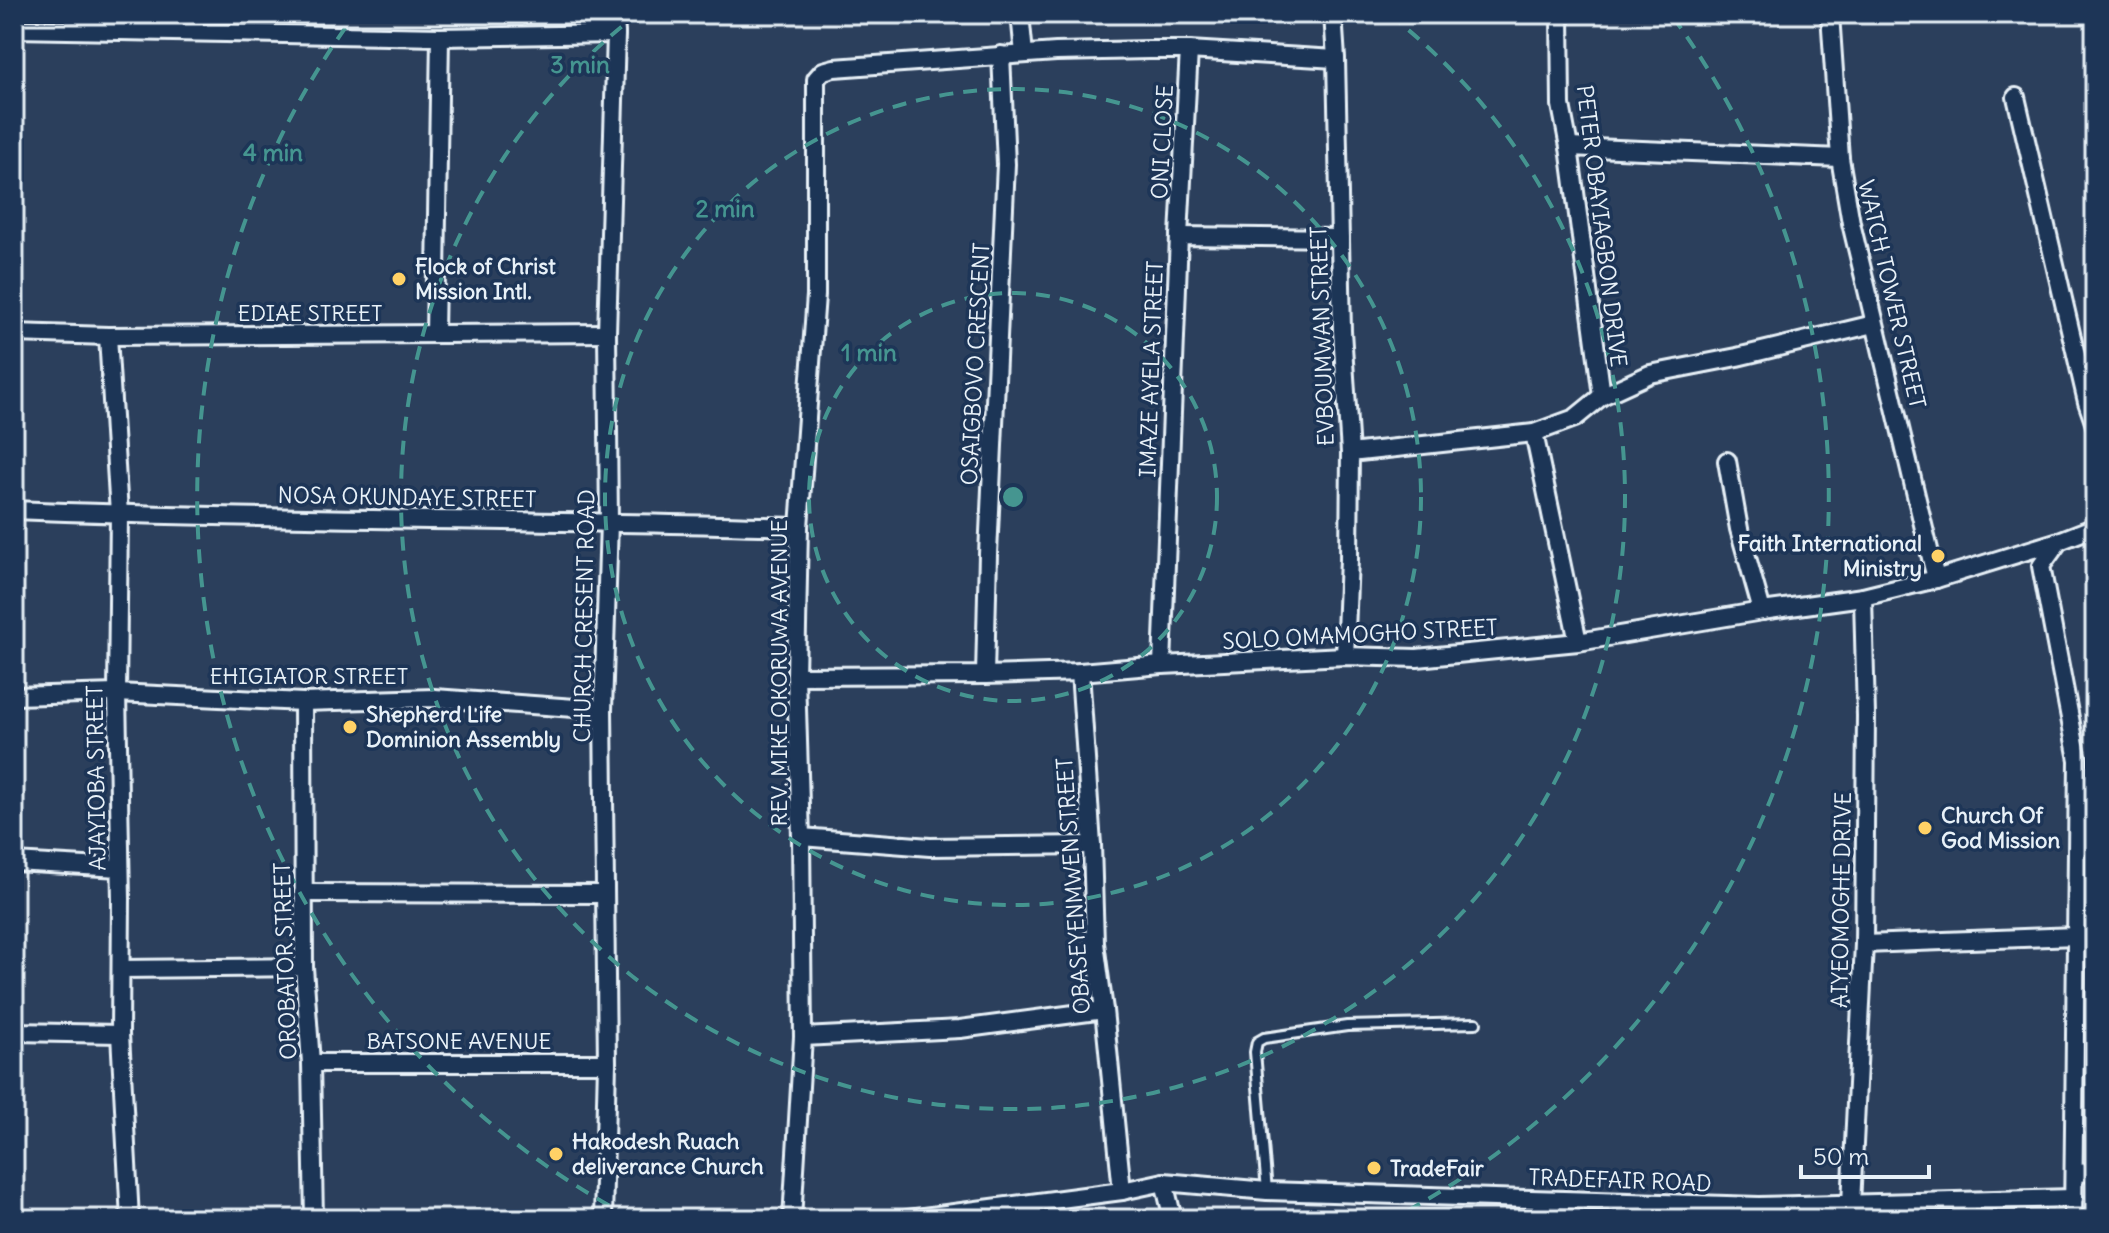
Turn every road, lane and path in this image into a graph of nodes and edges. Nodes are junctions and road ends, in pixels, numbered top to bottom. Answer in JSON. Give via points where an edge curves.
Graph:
{"nodes":[{"id":1,"x":15,"y":14,"type":"edge"},
{"id":2,"x":270,"y":14,"type":"edge"},
{"id":3,"x":615,"y":14,"type":"edge"},
{"id":4,"x":1020,"y":14,"type":"edge"},
{"id":5,"x":1333,"y":14,"type":"edge"},
{"id":6,"x":1560,"y":14,"type":"edge"},
{"id":7,"x":1830,"y":14,"type":"edge"},
{"id":8,"x":14,"y":29,"type":"edge"},
{"id":9,"x":270,"y":32,"type":"junction"},
{"id":10,"x":616,"y":34,"type":"junction"},
{"id":11,"x":440,"y":37,"type":"junction"},
{"id":12,"x":1189,"y":50,"type":"junction"},
{"id":13,"x":1024,"y":54,"type":"junction"},
{"id":14,"x":1001,"y":55,"type":"junction"},
{"id":15,"x":1336,"y":59,"type":"junction"},
{"id":16,"x":2016,"y":97,"type":"dead end"},
{"id":17,"x":1569,"y":147,"type":"junction"},
{"id":18,"x":1840,"y":158,"type":"junction"},
{"id":19,"x":1179,"y":236,"type":"junction"},
{"id":20,"x":1340,"y":238,"type":"junction"},
{"id":21,"x":1874,"y":324,"type":"junction"},
{"id":22,"x":14,"y":333,"type":"edge"},
{"id":23,"x":607,"y":333,"type":"junction"},
{"id":24,"x":435,"y":334,"type":"junction"},
{"id":25,"x":108,"y":336,"type":"junction"},
{"id":26,"x":1602,"y":396,"type":"junction"},
{"id":27,"x":2095,"y":425,"type":"edge"},
{"id":28,"x":1534,"y":433,"type":"junction"},
{"id":29,"x":1350,"y":453,"type":"junction"},
{"id":30,"x":1727,"y":461,"type":"dead end"},
{"id":31,"x":14,"y":510,"type":"edge"},
{"id":32,"x":119,"y":514,"type":"junction"},
{"id":33,"x":609,"y":522,"type":"junction"},
{"id":34,"x":799,"y":527,"type":"junction"},
{"id":35,"x":2095,"y":527,"type":"edge"},
{"id":36,"x":2059,"y":541,"type":"junction"},
{"id":37,"x":1936,"y":579,"type":"junction"},
{"id":38,"x":1863,"y":597,"type":"junction"},
{"id":39,"x":1762,"y":611,"type":"junction"},
{"id":40,"x":1578,"y":642,"type":"junction"},
{"id":41,"x":1345,"y":656,"type":"junction"},
{"id":42,"x":1162,"y":665,"type":"junction"},
{"id":43,"x":1080,"y":672,"type":"junction"},
{"id":44,"x":985,"y":675,"type":"junction"},
{"id":45,"x":796,"y":676,"type":"junction"},
{"id":46,"x":117,"y":693,"type":"junction"},
{"id":47,"x":14,"y":696,"type":"edge"},
{"id":48,"x":303,"y":702,"type":"junction"},
{"id":49,"x":603,"y":710,"type":"junction"},
{"id":50,"x":801,"y":837,"type":"junction"},
{"id":51,"x":1092,"y":845,"type":"junction"},
{"id":52,"x":14,"y":862,"type":"edge"},
{"id":53,"x":120,"y":868,"type":"junction"},
{"id":54,"x":303,"y":893,"type":"junction"},
{"id":55,"x":605,"y":894,"type":"junction"},
{"id":56,"x":2076,"y":936,"type":"junction"},
{"id":57,"x":1864,"y":944,"type":"junction"},
{"id":58,"x":304,"y":967,"type":"junction"},
{"id":59,"x":121,"y":969,"type":"junction"},
{"id":60,"x":1104,"y":1010,"type":"junction"},
{"id":61,"x":1476,"y":1023,"type":"dead end"},
{"id":62,"x":14,"y":1032,"type":"edge"},
{"id":63,"x":120,"y":1034,"type":"junction"},
{"id":64,"x":803,"y":1037,"type":"junction"},
{"id":65,"x":311,"y":1063,"type":"junction"},
{"id":66,"x":607,"y":1063,"type":"junction"},
{"id":67,"x":2095,"y":1172,"type":"edge"},
{"id":68,"x":2075,"y":1173,"type":"junction"},
{"id":69,"x":1164,"y":1182,"type":"junction"},
{"id":70,"x":1122,"y":1191,"type":"junction"},
{"id":71,"x":1267,"y":1191,"type":"junction"},
{"id":72,"x":2074,"y":1198,"type":"junction"},
{"id":73,"x":1851,"y":1204,"type":"junction"},
{"id":74,"x":130,"y":1219,"type":"edge"},
{"id":75,"x":314,"y":1219,"type":"edge"},
{"id":76,"x":603,"y":1219,"type":"edge"},
{"id":77,"x":792,"y":1219,"type":"edge"},
{"id":78,"x":908,"y":1219,"type":"edge"},
{"id":79,"x":1173,"y":1219,"type":"edge"},
{"id":80,"x":2073,"y":1219,"type":"edge"}],
"edges":[{"from":1,"to":8,"type":"street"},
{"from":2,"to":9,"type":"street"},
{"from":3,"to":10,"type":"street","name":"CHURCH CRESENT ROAD"},
{"from":4,"to":13,"type":"street"},
{"from":5,"to":15,"type":"street","name":"EVBOUMWAN STREET"},
{"from":6,"to":17,"type":"street","name":"PETER OBAYIAGBON DRIVE","via":[[1561,105]]},
{"from":7,"to":18,"type":"street","name":"WATCH TOWER STREET"},
{"from":8,"to":9,"type":"street"},
{"from":9,"to":11,"type":"street"},
{"from":10,"to":11,"type":"street"},
{"from":10,"to":23,"type":"street","name":"CHURCH CRESENT ROAD"},
{"from":11,"to":24,"type":"street"},
{"from":12,"to":13,"type":"street"},
{"from":12,"to":15,"type":"street"},
{"from":12,"to":19,"type":"street","name":"ONI CLOSE"},
{"from":13,"to":14,"type":"street"},
{"from":14,"to":34,"type":"street","name":"REV. MIKE OKORUWA AVENUE","via":[[834,68],[816,79],[816,295]]},
{"from":14,"to":44,"type":"street","name":"OSAIGBOVO CRESCENT","via":[[1006,164]]},
{"from":15,"to":20,"type":"street","name":"EVBOUMWAN STREET"},
{"from":16,"to":27,"type":"street"},
{"from":17,"to":18,"type":"street"},
{"from":17,"to":26,"type":"street","name":"PETER OBAYIAGBON DRIVE"},
{"from":18,"to":21,"type":"street","name":"WATCH TOWER STREET"},
{"from":19,"to":20,"type":"street","name":"IMAZE AYELA STREET"},
{"from":19,"to":42,"type":"street","name":"IMAZE AYELA STREET"},
{"from":20,"to":29,"type":"street","name":"EVBOUMWAN STREET"},
{"from":21,"to":26,"type":"street","via":[[1650,374]]},
{"from":21,"to":37,"type":"street","name":"WATCH TOWER STREET"},
{"from":22,"to":25,"type":"street","name":"EDIAE STREET"},
{"from":23,"to":24,"type":"street","name":"EDIAE STREET"},
{"from":23,"to":33,"type":"street","name":"CHURCH CRESENT ROAD"},
{"from":24,"to":25,"type":"street","name":"EDIAE STREET"},
{"from":25,"to":32,"type":"street","name":"AJAYIOBA STREET"},
{"from":26,"to":28,"type":"street","via":[[1575,418]]},
{"from":28,"to":29,"type":"street"},
{"from":28,"to":40,"type":"street"},
{"from":29,"to":41,"type":"street","name":"EVBOUMWAN STREET"},
{"from":30,"to":39,"type":"street"},
{"from":31,"to":32,"type":"street","name":"NOSA OKUNDAYE STREET"},
{"from":32,"to":33,"type":"street","name":"NOSA OKUNDAYE STREET"},
{"from":32,"to":46,"type":"street","name":"AJAYIOBA STREET"},
{"from":33,"to":34,"type":"street","name":"NOSA OKUNDAYE STREET"},
{"from":33,"to":49,"type":"street","name":"CHURCH CRESENT ROAD"},
{"from":34,"to":45,"type":"street","name":"REV. MIKE OKORUWA AVENUE"},
{"from":35,"to":36,"type":"street","name":"SOLO OMAMOGHO STREET"},
{"from":36,"to":37,"type":"street","name":"SOLO OMAMOGHO STREET"},
{"from":36,"to":56,"type":"street","via":[[2041,566],[2078,760]]},
{"from":37,"to":38,"type":"street","name":"SOLO OMAMOGHO STREET"},
{"from":38,"to":39,"type":"street","name":"SOLO OMAMOGHO STREET"},
{"from":38,"to":57,"type":"street","name":"AIYEOMOGHE DRIVE"},
{"from":39,"to":40,"type":"street","name":"SOLO OMAMOGHO STREET"},
{"from":40,"to":41,"type":"street","name":"SOLO OMAMOGHO STREET","via":[[1417,658]]},
{"from":41,"to":42,"type":"street","name":"SOLO OMAMOGHO STREET"},
{"from":42,"to":43,"type":"street","name":"SOLO OMAMOGHO STREET"},
{"from":43,"to":44,"type":"street","name":"SOLO OMAMOGHO STREET"},
{"from":43,"to":51,"type":"street","name":"OBASEYENMWEN STREET"},
{"from":44,"to":45,"type":"street","name":"SOLO OMAMOGHO STREET"},
{"from":45,"to":50,"type":"street","name":"REV. MIKE OKORUWA AVENUE"},
{"from":46,"to":47,"type":"street","name":"EHIGIATOR STREET"},
{"from":46,"to":48,"type":"street","name":"EHIGIATOR STREET"},
{"from":46,"to":53,"type":"street","name":"AJAYIOBA STREET"},
{"from":48,"to":49,"type":"street","name":"EHIGIATOR STREET","via":[[434,698]]},
{"from":48,"to":54,"type":"street","name":"OROBATOR STREET"},
{"from":49,"to":55,"type":"street","name":"CHURCH CRESENT ROAD"},
{"from":50,"to":51,"type":"street","via":[[930,847]]},
{"from":50,"to":64,"type":"street","name":"REV. MIKE OKORUWA AVENUE"},
{"from":51,"to":60,"type":"street","name":"OBASEYENMWEN STREET","via":[[1095,943]]},
{"from":52,"to":53,"type":"street"},
{"from":53,"to":59,"type":"street","name":"AJAYIOBA STREET"},
{"from":54,"to":55,"type":"street"},
{"from":54,"to":58,"type":"street","name":"OROBATOR STREET"},
{"from":55,"to":66,"type":"street","name":"CHURCH CRESENT ROAD"},
{"from":56,"to":57,"type":"street"},
{"from":56,"to":68,"type":"street"},
{"from":57,"to":73,"type":"street","name":"AIYEOMOGHE DRIVE"},
{"from":58,"to":59,"type":"street"},
{"from":58,"to":65,"type":"street","name":"OROBATOR STREET"},
{"from":59,"to":63,"type":"street","name":"AJAYIOBA STREET"},
{"from":60,"to":64,"type":"street","via":[[960,1029]]},
{"from":60,"to":70,"type":"street","name":"OBASEYENMWEN STREET"},
{"from":61,"to":71,"type":"lane","via":[[1347,1026],[1257,1042]]},
{"from":62,"to":63,"type":"street"},
{"from":63,"to":74,"type":"street","name":"AJAYIOBA STREET"},
{"from":64,"to":77,"type":"street","name":"REV. MIKE OKORUWA AVENUE"},
{"from":65,"to":66,"type":"street","name":"BATSONE AVENUE"},
{"from":65,"to":75,"type":"street","name":"OROBATOR STREET"},
{"from":66,"to":76,"type":"street","name":"CHURCH CRESENT ROAD"},
{"from":67,"to":68,"type":"street"},
{"from":68,"to":72,"type":"street"},
{"from":69,"to":70,"type":"street","name":"TRADEFAIR ROAD"},
{"from":69,"to":71,"type":"street","name":"TRADEFAIR ROAD"},
{"from":69,"to":79,"type":"street"},
{"from":70,"to":78,"type":"street","name":"TRADEFAIR ROAD"},
{"from":71,"to":73,"type":"street","name":"TRADEFAIR ROAD","via":[[1759,1206]]},
{"from":72,"to":73,"type":"street","name":"TRADEFAIR ROAD"},
{"from":72,"to":80,"type":"street"}]}
